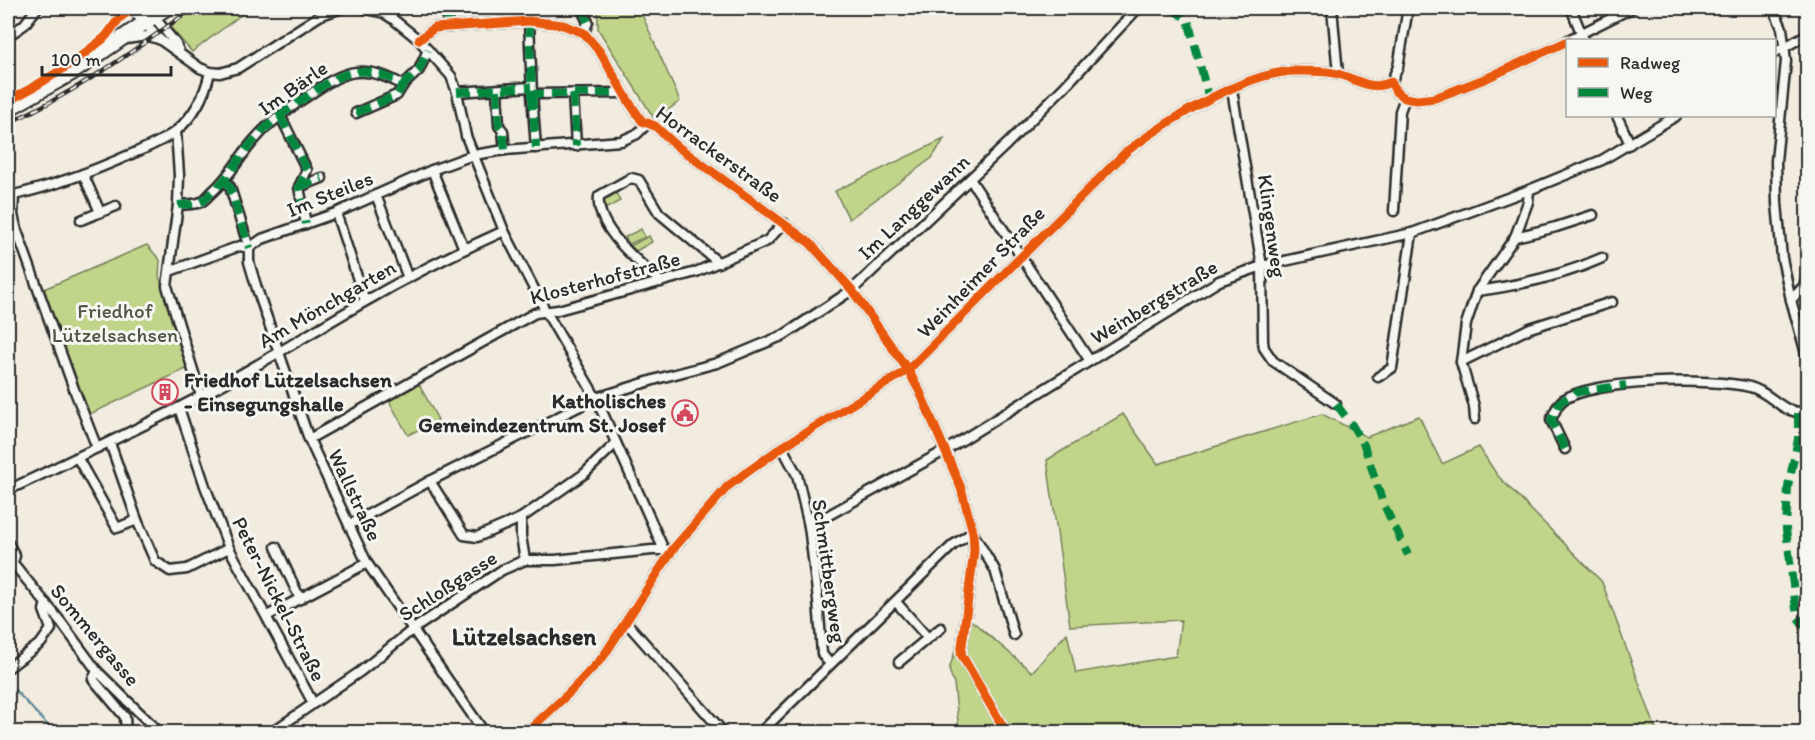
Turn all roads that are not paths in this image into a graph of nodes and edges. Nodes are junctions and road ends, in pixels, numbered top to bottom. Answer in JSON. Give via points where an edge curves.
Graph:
{"nodes":[{"id":1,"x":37,"y":8,"type":"edge"},
{"id":2,"x":131,"y":8,"type":"edge"},
{"id":3,"x":166,"y":8,"type":"edge"},
{"id":4,"x":342,"y":8,"type":"edge"},
{"id":5,"x":363,"y":8,"type":"edge"},
{"id":6,"x":445,"y":8,"type":"edge"},
{"id":7,"x":581,"y":8,"type":"edge"},
{"id":8,"x":1138,"y":8,"type":"edge"},
{"id":9,"x":1332,"y":8,"type":"edge"},
{"id":10,"x":1408,"y":8,"type":"edge"},
{"id":11,"x":1571,"y":8,"type":"edge"},
{"id":12,"x":1632,"y":8,"type":"edge"},
{"id":13,"x":1773,"y":8,"type":"edge"},
{"id":14,"x":149,"y":15,"type":"edge"},
{"id":15,"x":530,"y":21,"type":"junction"},
{"id":16,"x":449,"y":27,"type":"junction"},
{"id":17,"x":584,"y":33,"type":"junction"},
{"id":18,"x":1808,"y":34,"type":"edge"},
{"id":19,"x":8,"y":36,"type":"edge"},
{"id":20,"x":1582,"y":37,"type":"edge"},
{"id":21,"x":159,"y":39,"type":"junction"},
{"id":22,"x":120,"y":40,"type":"junction"},
{"id":23,"x":419,"y":40,"type":"junction"},
{"id":24,"x":1566,"y":42,"type":"edge"},
{"id":25,"x":1785,"y":46,"type":"junction"},
{"id":26,"x":428,"y":50,"type":"junction"},
{"id":27,"x":179,"y":52,"type":"junction"},
{"id":28,"x":1776,"y":52,"type":"edge"},
{"id":29,"x":210,"y":72,"type":"junction"},
{"id":30,"x":1338,"y":74,"type":"junction"},
{"id":31,"x":1390,"y":82,"type":"junction"},
{"id":32,"x":403,"y":85,"type":"junction"},
{"id":33,"x":497,"y":90,"type":"junction"},
{"id":34,"x":532,"y":90,"type":"junction"},
{"id":35,"x":1232,"y":90,"type":"junction"},
{"id":36,"x":457,"y":92,"type":"junction"},
{"id":37,"x":623,"y":93,"type":"junction"},
{"id":38,"x":573,"y":94,"type":"junction"},
{"id":39,"x":1405,"y":98,"type":"junction"},
{"id":40,"x":8,"y":109,"type":"edge"},
{"id":41,"x":356,"y":113,"type":"dead end"},
{"id":42,"x":280,"y":115,"type":"junction"},
{"id":43,"x":1617,"y":117,"type":"edge"},
{"id":44,"x":1674,"y":117,"type":"edge"},
{"id":45,"x":647,"y":124,"type":"junction"},
{"id":46,"x":176,"y":131,"type":"junction"},
{"id":47,"x":1630,"y":144,"type":"junction"},
{"id":48,"x":576,"y":146,"type":"junction"},
{"id":49,"x":536,"y":148,"type":"junction"},
{"id":50,"x":504,"y":150,"type":"junction"},
{"id":51,"x":473,"y":155,"type":"junction"},
{"id":52,"x":432,"y":170,"type":"junction"},
{"id":53,"x":83,"y":174,"type":"junction"},
{"id":54,"x":322,"y":178,"type":"dead end"},
{"id":55,"x":970,"y":179,"type":"junction"},
{"id":56,"x":225,"y":181,"type":"junction"},
{"id":57,"x":299,"y":187,"type":"junction"},
{"id":58,"x":1529,"y":190,"type":"junction"},
{"id":59,"x":376,"y":195,"type":"junction"},
{"id":60,"x":178,"y":205,"type":"junction"},
{"id":61,"x":116,"y":206,"type":"dead end"},
{"id":62,"x":1394,"y":211,"type":"dead end"},
{"id":63,"x":100,"y":212,"type":"junction"},
{"id":64,"x":336,"y":213,"type":"junction"},
{"id":65,"x":1593,"y":215,"type":"dead end"},
{"id":66,"x":81,"y":220,"type":"dead end"},
{"id":67,"x":784,"y":223,"type":"junction"},
{"id":68,"x":306,"y":224,"type":"junction"},
{"id":69,"x":504,"y":231,"type":"junction"},
{"id":70,"x":1412,"y":232,"type":"junction"},
{"id":71,"x":1515,"y":237,"type":"junction"},
{"id":72,"x":249,"y":248,"type":"junction"},
{"id":73,"x":464,"y":249,"type":"junction"},
{"id":74,"x":1021,"y":255,"type":"junction"},
{"id":75,"x":1602,"y":258,"type":"dead end"},
{"id":76,"x":718,"y":263,"type":"junction"},
{"id":77,"x":1262,"y":266,"type":"junction"},
{"id":78,"x":170,"y":271,"type":"junction"},
{"id":79,"x":1808,"y":272,"type":"edge"},
{"id":80,"x":408,"y":278,"type":"junction"},
{"id":81,"x":661,"y":282,"type":"junction"},
{"id":82,"x":852,"y":290,"type":"junction"},
{"id":83,"x":1477,"y":291,"type":"junction"},
{"id":84,"x":1791,"y":300,"type":"junction"},
{"id":85,"x":365,"y":301,"type":"junction"},
{"id":86,"x":1612,"y":302,"type":"dead end"},
{"id":87,"x":545,"y":310,"type":"junction"},
{"id":88,"x":279,"y":353,"type":"junction"},
{"id":89,"x":1808,"y":361,"type":"edge"},
{"id":90,"x":1090,"y":362,"type":"junction"},
{"id":91,"x":1461,"y":362,"type":"junction"},
{"id":92,"x":908,"y":370,"type":"junction"},
{"id":93,"x":1378,"y":377,"type":"dead end"},
{"id":94,"x":201,"y":396,"type":"junction"},
{"id":95,"x":596,"y":398,"type":"junction"},
{"id":96,"x":1336,"y":404,"type":"dead end"},
{"id":97,"x":179,"y":408,"type":"junction"},
{"id":98,"x":1808,"y":411,"type":"edge"},
{"id":99,"x":1474,"y":418,"type":"dead end"},
{"id":100,"x":309,"y":439,"type":"junction"},
{"id":101,"x":111,"y":443,"type":"junction"},
{"id":102,"x":616,"y":443,"type":"junction"},
{"id":103,"x":782,"y":447,"type":"junction"},
{"id":104,"x":97,"y":448,"type":"junction"},
{"id":105,"x":1565,"y":449,"type":"dead end"},
{"id":106,"x":946,"y":450,"type":"junction"},
{"id":107,"x":77,"y":458,"type":"junction"},
{"id":108,"x":430,"y":482,"type":"junction"},
{"id":109,"x":8,"y":490,"type":"edge"},
{"id":110,"x":521,"y":518,"type":"junction"},
{"id":111,"x":137,"y":520,"type":"junction"},
{"id":112,"x":349,"y":525,"type":"junction"},
{"id":113,"x":809,"y":526,"type":"junction"},
{"id":114,"x":973,"y":532,"type":"junction"},
{"id":115,"x":8,"y":543,"type":"edge"},
{"id":116,"x":276,"y":547,"type":"dead end"},
{"id":117,"x":229,"y":548,"type":"junction"},
{"id":118,"x":669,"y":550,"type":"junction"},
{"id":119,"x":525,"y":560,"type":"junction"},
{"id":120,"x":10,"y":561,"type":"edge"},
{"id":121,"x":367,"y":563,"type":"junction"},
{"id":122,"x":300,"y":599,"type":"junction"},
{"id":123,"x":896,"y":602,"type":"junction"},
{"id":124,"x":46,"y":603,"type":"junction"},
{"id":125,"x":267,"y":616,"type":"junction"},
{"id":126,"x":626,"y":622,"type":"junction"},
{"id":127,"x":941,"y":627,"type":"dead end"},
{"id":128,"x":412,"y":630,"type":"junction"},
{"id":129,"x":1014,"y":635,"type":"dead end"},
{"id":130,"x":928,"y":638,"type":"junction"},
{"id":131,"x":899,"y":662,"type":"dead end"},
{"id":132,"x":830,"y":664,"type":"junction"},
{"id":133,"x":8,"y":668,"type":"edge"},
{"id":134,"x":97,"y":671,"type":"junction"},
{"id":135,"x":313,"y":703,"type":"junction"},
{"id":136,"x":126,"y":732,"type":"edge"},
{"id":137,"x":159,"y":732,"type":"edge"},
{"id":138,"x":272,"y":732,"type":"edge"},
{"id":139,"x":484,"y":732,"type":"edge"},
{"id":140,"x":527,"y":732,"type":"edge"},
{"id":141,"x":723,"y":732,"type":"edge"},
{"id":142,"x":761,"y":732,"type":"edge"},
{"id":143,"x":1006,"y":732,"type":"edge"}],
"edges":[{"from":1,"to":19,"type":"street","via":[[24,25]]},
{"from":2,"to":14,"type":"street"},
{"from":3,"to":14,"type":"main road"},
{"from":4,"to":29,"type":"street","via":[[321,15],[238,68]]},
{"from":5,"to":23,"type":"street","via":[[393,18]]},
{"from":6,"to":16,"type":"street"},
{"from":7,"to":17,"type":"street","via":[[588,22]]},
{"from":8,"to":55,"type":"street","name":"Im Langgewann"},
{"from":9,"to":30,"type":"street"},
{"from":10,"to":31,"type":"street","via":[[1398,67]]},
{"from":11,"to":20,"type":"street"},
{"from":12,"to":20,"type":"street"},
{"from":13,"to":25,"type":"street"},
{"from":14,"to":21,"type":"street"},
{"from":14,"to":22,"type":"main road"},
{"from":14,"to":27,"type":"street"},
{"from":15,"to":16,"type":"street"},
{"from":15,"to":17,"type":"street","via":[[563,25]]},
{"from":15,"to":34,"type":"street"},
{"from":16,"to":23,"type":"street","via":[[434,28]]},
{"from":17,"to":37,"type":"street","name":"Horrackerstraße","via":[[600,52]]},
{"from":18,"to":25,"type":"street"},
{"from":21,"to":22,"type":"street","via":[[147,36]]},
{"from":21,"to":27,"type":"street"},
{"from":22,"to":40,"type":"main road","via":[[58,82]]},
{"from":23,"to":26,"type":"street"},
{"from":24,"to":39,"type":"street","via":[[1435,98]]},
{"from":25,"to":28,"type":"street"},
{"from":25,"to":84,"type":"street","via":[[1776,161],[1782,258]]},
{"from":26,"to":32,"type":"street","via":[[419,70]]},
{"from":26,"to":36,"type":"street","via":[[451,76]]},
{"from":27,"to":29,"type":"street"},
{"from":29,"to":46,"type":"street","via":[[207,88],[193,113]]},
{"from":30,"to":31,"type":"street","name":"Weinheimer Straße","via":[[1368,86]]},
{"from":30,"to":35,"type":"street","name":"Weinheimer Straße","via":[[1298,70],[1259,78]]},
{"from":31,"to":39,"type":"street"},
{"from":32,"to":41,"type":"street","via":[[397,95]]},
{"from":32,"to":42,"type":"street","name":"Im Bärle","via":[[377,73],[351,73],[332,80]]},
{"from":33,"to":34,"type":"street"},
{"from":33,"to":36,"type":"street"},
{"from":33,"to":50,"type":"street"},
{"from":34,"to":38,"type":"street"},
{"from":34,"to":49,"type":"street"},
{"from":35,"to":74,"type":"street","name":"Weinheimer Straße","via":[[1162,125],[1127,151]]},
{"from":35,"to":77,"type":"street","name":"Klingenweg"},
{"from":36,"to":51,"type":"street"},
{"from":37,"to":38,"type":"street"},
{"from":37,"to":45,"type":"street","name":"Horrackerstraße","via":[[636,116]]},
{"from":38,"to":48,"type":"street"},
{"from":39,"to":62,"type":"street","via":[[1400,111]]},
{"from":42,"to":56,"type":"street","name":"Im Bärle","via":[[256,138]]},
{"from":42,"to":57,"type":"street","via":[[307,170]]},
{"from":43,"to":47,"type":"street"},
{"from":44,"to":47,"type":"street","name":"Weinbergstraße"},
{"from":45,"to":48,"type":"street","name":"Im Steiles","via":[[621,141]]},
{"from":45,"to":67,"type":"street","name":"Horrackerstraße","via":[[655,126]]},
{"from":46,"to":53,"type":"street"},
{"from":46,"to":60,"type":"street"},
{"from":47,"to":58,"type":"street","name":"Weinbergstraße"},
{"from":48,"to":49,"type":"street","name":"Im Steiles"},
{"from":49,"to":50,"type":"street","name":"Im Steiles"},
{"from":50,"to":51,"type":"street","name":"Im Steiles"},
{"from":51,"to":52,"type":"street","name":"Im Steiles"},
{"from":51,"to":69,"type":"street"},
{"from":52,"to":59,"type":"street","name":"Im Steiles"},
{"from":52,"to":73,"type":"street"},
{"from":53,"to":63,"type":"street"},
{"from":53,"to":104,"type":"street","via":[[15,195],[13,215]]},
{"from":54,"to":57,"type":"street"},
{"from":55,"to":74,"type":"street"},
{"from":55,"to":82,"type":"street","name":"Im Langgewann"},
{"from":56,"to":60,"type":"street","name":"Im Bärle","via":[[201,202]]},
{"from":56,"to":72,"type":"street"},
{"from":57,"to":68,"type":"street"},
{"from":58,"to":70,"type":"street","name":"Weinbergstraße"},
{"from":58,"to":71,"type":"street"},
{"from":59,"to":64,"type":"street","name":"Im Steiles"},
{"from":59,"to":80,"type":"street"},
{"from":60,"to":78,"type":"street"},
{"from":61,"to":63,"type":"street"},
{"from":63,"to":66,"type":"street"},
{"from":64,"to":68,"type":"street","name":"Im Steiles"},
{"from":64,"to":85,"type":"street"},
{"from":65,"to":71,"type":"street"},
{"from":67,"to":76,"type":"street","name":"Klosterhofstraße","via":[[767,241]]},
{"from":67,"to":82,"type":"street","name":"Horrackerstraße","via":[[810,243]]},
{"from":68,"to":72,"type":"street","name":"Im Steiles","via":[[262,239]]},
{"from":69,"to":73,"type":"street","name":"Am Mönchgarten"},
{"from":69,"to":87,"type":"street"},
{"from":70,"to":77,"type":"street","name":"Weinbergstraße"},
{"from":70,"to":93,"type":"street","via":[[1392,368]]},
{"from":71,"to":83,"type":"street"},
{"from":72,"to":78,"type":"street","name":"Im Steiles","via":[[240,246]]},
{"from":72,"to":88,"type":"street","name":"Wallstraße","via":[[249,262]]},
{"from":73,"to":80,"type":"street","name":"Am Mönchgarten"},
{"from":74,"to":90,"type":"street"},
{"from":74,"to":92,"type":"street","name":"Weinheimer Straße"},
{"from":75,"to":83,"type":"street","via":[[1574,271],[1526,284]]},
{"from":76,"to":81,"type":"street","name":"Klosterhofstraße"},
{"from":76,"to":81,"type":"street","via":[[660,213],[639,180],[632,178],[599,196],[598,206],[618,244]]},
{"from":77,"to":90,"type":"street","name":"Weinbergstraße","via":[[1219,281]]},
{"from":77,"to":96,"type":"street","name":"Klingenweg","via":[[1263,341],[1268,355]]},
{"from":78,"to":94,"type":"street","via":[[167,286]]},
{"from":79,"to":84,"type":"street","via":[[1804,286]]},
{"from":80,"to":85,"type":"street","name":"Am Mönchgarten"},
{"from":81,"to":87,"type":"street","name":"Klosterhofstraße","via":[[558,310]]},
{"from":82,"to":92,"type":"street","name":"Horrackerstraße"},
{"from":82,"to":95,"type":"street","name":"Im Langgewann","via":[[784,334],[727,359]]},
{"from":83,"to":91,"type":"street","via":[[1466,324]]},
{"from":84,"to":89,"type":"street"},
{"from":85,"to":88,"type":"street","name":"Am Mönchgarten"},
{"from":86,"to":91,"type":"street","via":[[1530,328]]},
{"from":87,"to":95,"type":"street"},
{"from":87,"to":100,"type":"street","name":"Klosterhofstraße"},
{"from":88,"to":94,"type":"street","name":"Am Mönchgarten"},
{"from":88,"to":100,"type":"street","name":"Wallstraße"},
{"from":90,"to":106,"type":"street","name":"Weinbergstraße"},
{"from":91,"to":99,"type":"street"},
{"from":92,"to":103,"type":"street","name":"Weinheimer Straße"},
{"from":92,"to":106,"type":"street","name":"Horrackerstraße"},
{"from":94,"to":97,"type":"street","name":"Am Mönchgarten"},
{"from":95,"to":102,"type":"street"},
{"from":95,"to":108,"type":"street","name":"Im Langgewann"},
{"from":97,"to":101,"type":"street","name":"Am Mönchgarten"},
{"from":97,"to":117,"type":"street","name":"Peter-Nickel-Straße"},
{"from":98,"to":105,"type":"street","via":[[1785,409],[1750,387],[1689,380],[1578,392],[1560,402],[1551,420]]},
{"from":100,"to":112,"type":"street","name":"Wallstraße"},
{"from":101,"to":104,"type":"street","name":"Am Mönchgarten"},
{"from":101,"to":111,"type":"street"},
{"from":102,"to":110,"type":"street","via":[[584,474]]},
{"from":102,"to":118,"type":"street"},
{"from":103,"to":113,"type":"street","name":"Schmittbergweg","via":[[797,475]]},
{"from":103,"to":118,"type":"street","name":"Weinheimer Straße","via":[[728,486]]},
{"from":104,"to":107,"type":"street","name":"Am Mönchgarten"},
{"from":106,"to":113,"type":"street","name":"Weinbergstraße"},
{"from":106,"to":114,"type":"street","name":"Horrackerstraße"},
{"from":107,"to":109,"type":"street","name":"Am Mönchgarten"},
{"from":107,"to":111,"type":"street","via":[[117,528]]},
{"from":108,"to":110,"type":"street","via":[[464,535],[477,537]]},
{"from":108,"to":112,"type":"street","name":"Im Langgewann"},
{"from":110,"to":119,"type":"street"},
{"from":111,"to":117,"type":"street","via":[[155,561],[170,571],[187,569]]},
{"from":112,"to":121,"type":"street","name":"Wallstraße"},
{"from":113,"to":132,"type":"street","name":"Schmittbergweg","via":[[822,654]]},
{"from":114,"to":123,"type":"street","via":[[953,545]]},
{"from":114,"to":129,"type":"street","via":[[995,570]]},
{"from":114,"to":143,"type":"street","via":[[961,654]]},
{"from":115,"to":120,"type":"street","via":[[15,556]]},
{"from":116,"to":122,"type":"street"},
{"from":117,"to":125,"type":"street","name":"Peter-Nickel-Straße"},
{"from":118,"to":119,"type":"street","name":"Schloßgasse"},
{"from":118,"to":126,"type":"street","name":"Weinheimer Straße"},
{"from":119,"to":128,"type":"street","name":"Schloßgasse","via":[[502,570]]},
{"from":120,"to":124,"type":"street","name":"Sommergasse"},
{"from":121,"to":122,"type":"street"},
{"from":121,"to":128,"type":"street","name":"Wallstraße"},
{"from":122,"to":125,"type":"street"},
{"from":123,"to":130,"type":"street"},
{"from":123,"to":132,"type":"street"},
{"from":124,"to":133,"type":"street","via":[[44,610],[51,629],[41,643]]},
{"from":124,"to":134,"type":"street","name":"Sommergasse"},
{"from":125,"to":135,"type":"street","name":"Peter-Nickel-Straße"},
{"from":126,"to":140,"type":"street","name":"Weinheimer Straße","via":[[603,657]]},
{"from":126,"to":141,"type":"street"},
{"from":127,"to":130,"type":"street"},
{"from":128,"to":135,"type":"street","name":"Schloßgasse"},
{"from":128,"to":139,"type":"street","name":"Wallstraße"},
{"from":130,"to":131,"type":"street"},
{"from":132,"to":142,"type":"street"},
{"from":134,"to":136,"type":"street","via":[[93,679],[126,717]]},
{"from":134,"to":137,"type":"street","name":"Sommergasse"},
{"from":135,"to":138,"type":"street","name":"Schloßgasse"}]}
